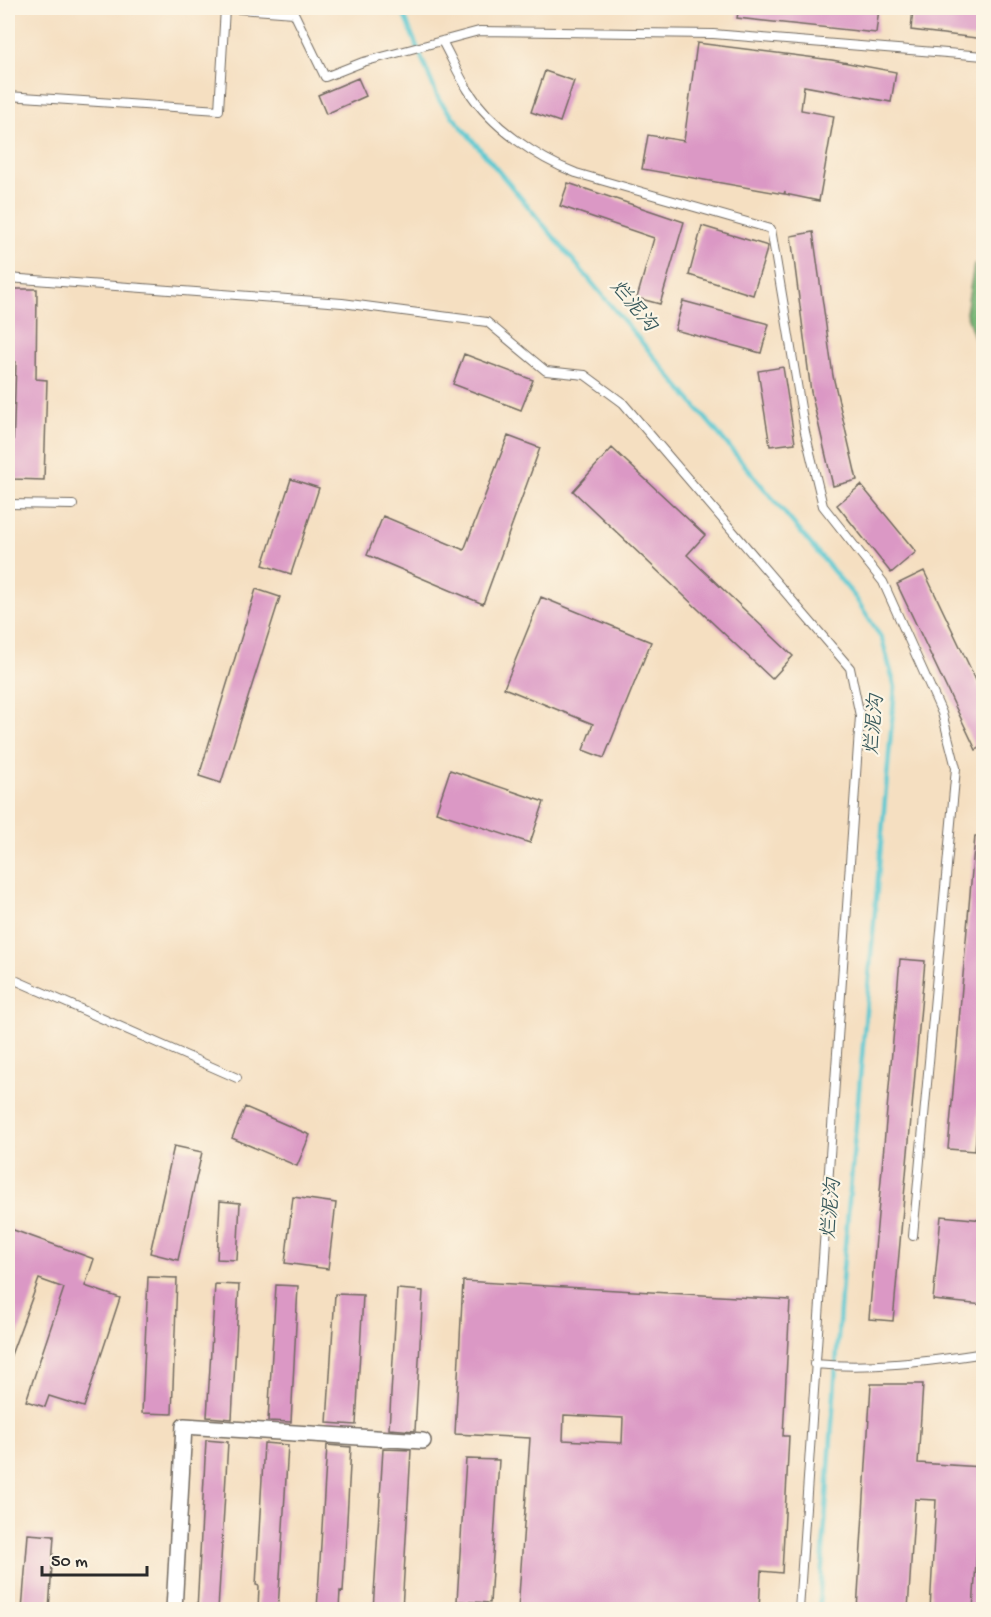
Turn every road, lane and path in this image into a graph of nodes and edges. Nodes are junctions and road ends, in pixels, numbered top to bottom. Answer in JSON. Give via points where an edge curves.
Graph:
{"nodes":[{"id":1,"x":442,"y":41,"type":"junction"},
{"id":2,"x":984,"y":56,"type":"edge"},
{"id":3,"x":8,"y":96,"type":"edge"},
{"id":4,"x":8,"y":279,"type":"edge"},
{"id":5,"x":8,"y":504,"type":"edge"},
{"id":6,"x":74,"y":505,"type":"dead end"},
{"id":7,"x":8,"y":977,"type":"edge"},
{"id":8,"x":237,"y":1078,"type":"dead end"},
{"id":9,"x":914,"y":1236,"type":"dead end"},
{"id":10,"x":984,"y":1353,"type":"edge"},
{"id":11,"x":814,"y":1364,"type":"junction"},
{"id":12,"x":423,"y":1442,"type":"dead end"},
{"id":13,"x":174,"y":1610,"type":"edge"},
{"id":14,"x":799,"y":1610,"type":"edge"}],
"edges":[{"from":1,"to":2,"type":"lane","via":[[479,31],[713,34]]},
{"from":1,"to":3,"type":"lane","via":[[363,62],[326,77],[294,13],[225,8],[219,110]]},
{"from":1,"to":9,"type":"lane","via":[[469,92],[505,131],[546,162],[771,229],[805,432],[822,506],[883,582],[942,714],[956,768]]},
{"from":4,"to":11,"type":"lane","via":[[342,303],[487,322],[546,371],[585,375],[623,403],[849,668],[860,716]]},
{"from":5,"to":6,"type":"lane"},
{"from":7,"to":8,"type":"lane"},
{"from":10,"to":11,"type":"lane","via":[[852,1368]]},
{"from":11,"to":14,"type":"lane"},
{"from":12,"to":13,"type":"street","via":[[184,1426]]}]}
